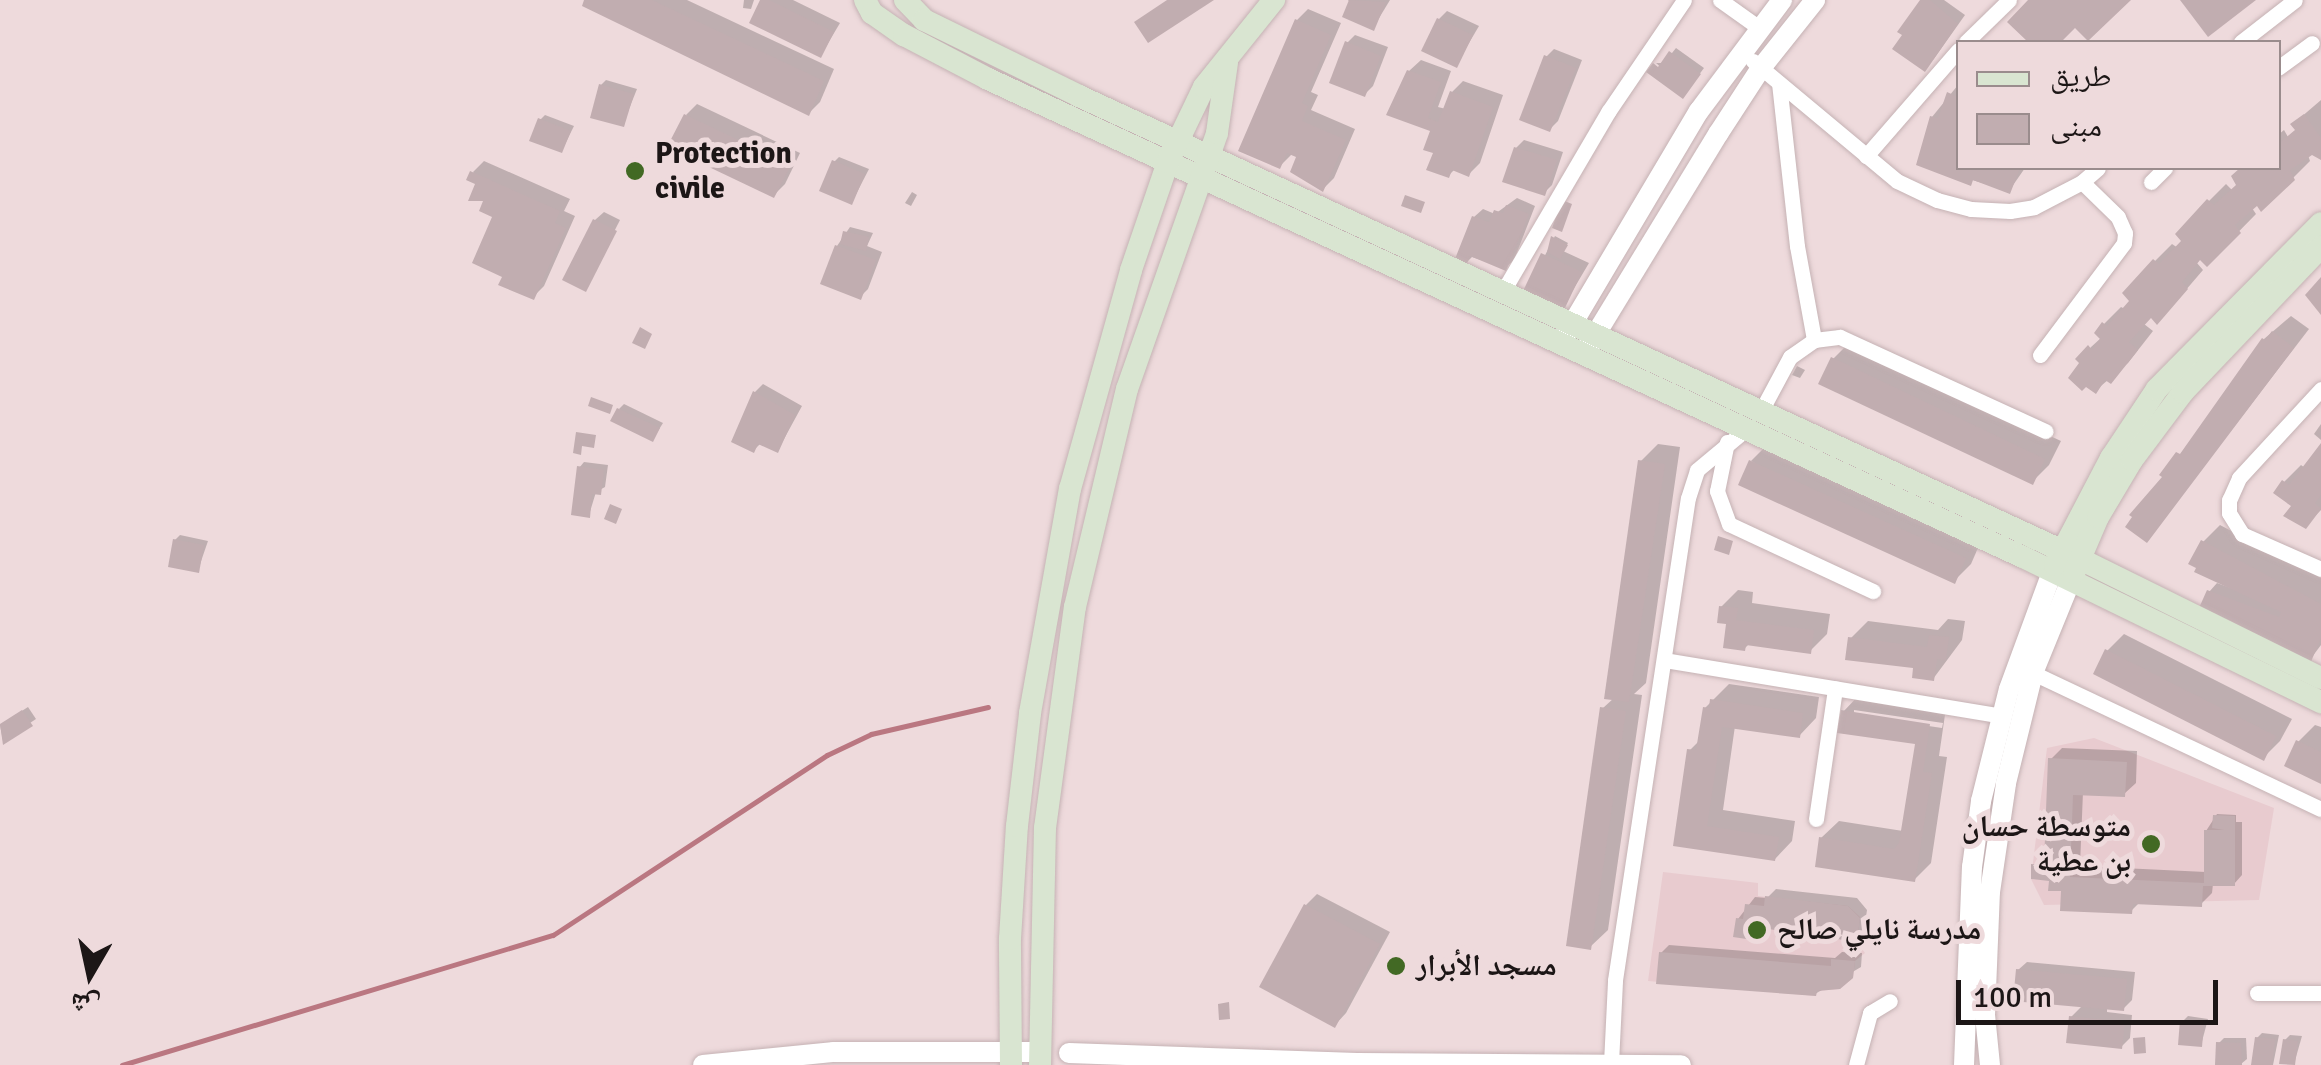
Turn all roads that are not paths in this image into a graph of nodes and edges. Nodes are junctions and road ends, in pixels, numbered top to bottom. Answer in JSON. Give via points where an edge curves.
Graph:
{"nodes":[{"id":1,"x":865,"y":0,"type":"edge"},
{"id":2,"x":905,"y":0,"type":"edge"},
{"id":3,"x":1274,"y":0,"type":"edge"},
{"id":4,"x":1684,"y":0,"type":"edge"},
{"id":5,"x":1720,"y":0,"type":"edge"},
{"id":6,"x":1782,"y":0,"type":"edge"},
{"id":7,"x":1815,"y":0,"type":"edge"},
{"id":8,"x":2009,"y":0,"type":"edge"},
{"id":9,"x":2285,"y":3,"type":"edge"},
{"id":10,"x":1758,"y":28,"type":"junction"},
{"id":11,"x":1968,"y":40,"type":"edge"},
{"id":12,"x":2243,"y":40,"type":"edge"},
{"id":13,"x":2312,"y":43,"type":"dead end"},
{"id":14,"x":1739,"y":52,"type":"junction"},
{"id":15,"x":1956,"y":52,"type":"edge"},
{"id":16,"x":1227,"y":63,"type":"junction"},
{"id":17,"x":2281,"y":66,"type":"edge"},
{"id":18,"x":1761,"y":68,"type":"junction"},
{"id":19,"x":1779,"y":83,"type":"junction"},
{"id":20,"x":1179,"y":141,"type":"junction"},
{"id":21,"x":1210,"y":155,"type":"junction"},
{"id":22,"x":1866,"y":156,"type":"junction"},
{"id":23,"x":1168,"y":162,"type":"junction"},
{"id":24,"x":2096,"y":170,"type":"edge"},
{"id":25,"x":2164,"y":170,"type":"edge"},
{"id":26,"x":1201,"y":178,"type":"junction"},
{"id":27,"x":2082,"y":182,"type":"junction"},
{"id":28,"x":2151,"y":182,"type":"dead end"},
{"id":29,"x":2321,"y":223,"type":"edge"},
{"id":30,"x":2321,"y":247,"type":"edge"},
{"id":31,"x":1502,"y":291,"type":"junction"},
{"id":32,"x":1572,"y":324,"type":"junction"},
{"id":33,"x":1595,"y":336,"type":"junction"},
{"id":34,"x":1814,"y":340,"type":"junction"},
{"id":35,"x":1559,"y":346,"type":"junction"},
{"id":36,"x":2040,"y":355,"type":"dead end"},
{"id":37,"x":1582,"y":357,"type":"junction"},
{"id":38,"x":2321,"y":389,"type":"edge"},
{"id":39,"x":1761,"y":411,"type":"junction"},
{"id":40,"x":2045,"y":431,"type":"dead end"},
{"id":41,"x":1736,"y":436,"type":"junction"},
{"id":42,"x":2066,"y":566,"type":"junction"},
{"id":43,"x":2321,"y":569,"type":"edge"},
{"id":44,"x":1873,"y":591,"type":"dead end"},
{"id":45,"x":1665,"y":660,"type":"junction"},
{"id":46,"x":2033,"y":673,"type":"junction"},
{"id":47,"x":2321,"y":678,"type":"edge"},
{"id":48,"x":1835,"y":688,"type":"junction"},
{"id":49,"x":2321,"y":702,"type":"edge"},
{"id":50,"x":2002,"y":716,"type":"junction"},
{"id":51,"x":2321,"y":810,"type":"edge"},
{"id":52,"x":1816,"y":819,"type":"dead end"},
{"id":53,"x":2257,"y":993,"type":"dead end"},
{"id":54,"x":2321,"y":993,"type":"edge"},
{"id":55,"x":1890,"y":1001,"type":"dead end"},
{"id":56,"x":1069,"y":1053,"type":"joint"},
{"id":57,"x":904,"y":1058,"type":"edge"},
{"id":58,"x":1010,"y":1059,"type":"edge"},
{"id":59,"x":1040,"y":1059,"type":"edge"},
{"id":60,"x":788,"y":1060,"type":"edge"},
{"id":61,"x":1272,"y":1062,"type":"edge"},
{"id":62,"x":1610,"y":1064,"type":"edge"},
{"id":63,"x":703,"y":1065,"type":"edge"},
{"id":64,"x":1681,"y":1065,"type":"edge"},
{"id":65,"x":1856,"y":1065,"type":"edge"},
{"id":66,"x":1964,"y":1065,"type":"edge"},
{"id":67,"x":1990,"y":1065,"type":"edge"}],
"edges":[{"from":1,"to":23,"type":"main road","via":[[904,35]]},
{"from":2,"to":20,"type":"main road","via":[[954,36]]},
{"from":3,"to":16,"type":"main road"},
{"from":4,"to":31,"type":"street","via":[[1608,112]]},
{"from":5,"to":10,"type":"street"},
{"from":6,"to":10,"type":"street"},
{"from":7,"to":18,"type":"street"},
{"from":8,"to":11,"type":"street"},
{"from":9,"to":12,"type":"street"},
{"from":10,"to":14,"type":"street"},
{"from":13,"to":17,"type":"street"},
{"from":14,"to":18,"type":"street"},
{"from":14,"to":32,"type":"street"},
{"from":15,"to":22,"type":"street"},
{"from":16,"to":20,"type":"main road","via":[[1204,86]]},
{"from":16,"to":21,"type":"main road"},
{"from":18,"to":19,"type":"street"},
{"from":18,"to":33,"type":"street"},
{"from":19,"to":22,"type":"street"},
{"from":19,"to":34,"type":"street"},
{"from":20,"to":21,"type":"main road"},
{"from":20,"to":23,"type":"main road"},
{"from":21,"to":26,"type":"main road"},
{"from":21,"to":31,"type":"main road"},
{"from":22,"to":27,"type":"street","via":[[1897,181],[1971,209],[2034,207]]},
{"from":23,"to":26,"type":"main road"},
{"from":23,"to":58,"type":"main road","via":[[1098,378],[1048,600],[1017,826]]},
{"from":24,"to":27,"type":"street"},
{"from":25,"to":28,"type":"street"},
{"from":26,"to":35,"type":"main road"},
{"from":26,"to":59,"type":"main road","via":[[1126,389],[1074,606],[1045,828]]},
{"from":27,"to":36,"type":"street","via":[[2118,217],[2124,243]]},
{"from":29,"to":42,"type":"main road","via":[[2157,389],[2111,458]]},
{"from":30,"to":42,"type":"main road","via":[[2183,392]]},
{"from":31,"to":32,"type":"main road"},
{"from":32,"to":33,"type":"main road"},
{"from":32,"to":35,"type":"street"},
{"from":33,"to":37,"type":"street"},
{"from":33,"to":39,"type":"main road"},
{"from":34,"to":39,"type":"street","via":[[1790,357]]},
{"from":34,"to":40,"type":"street","via":[[1850,340]]},
{"from":35,"to":37,"type":"main road"},
{"from":37,"to":41,"type":"main road"},
{"from":38,"to":43,"type":"street","via":[[2239,478],[2228,500],[2242,534]]},
{"from":39,"to":42,"type":"main road"},
{"from":41,"to":42,"type":"main road"},
{"from":41,"to":44,"type":"street","via":[[1717,492],[1729,524]]},
{"from":41,"to":45,"type":"street","via":[[1708,458],[1692,484]]},
{"from":42,"to":46,"type":"street"},
{"from":42,"to":47,"type":"main road"},
{"from":42,"to":49,"type":"main road"},
{"from":42,"to":50,"type":"street"},
{"from":45,"to":48,"type":"street"},
{"from":45,"to":62,"type":"street","via":[[1614,980]]},
{"from":46,"to":51,"type":"street"},
{"from":46,"to":67,"type":"street","via":[[2006,784],[1990,892],[1984,1015]]},
{"from":48,"to":50,"type":"street"},
{"from":48,"to":52,"type":"street"},
{"from":50,"to":66,"type":"street","via":[[1972,867]]},
{"from":53,"to":54,"type":"street"},
{"from":55,"to":65,"type":"street","via":[[1870,1013]]},
{"from":56,"to":59,"type":"street"},
{"from":56,"to":61,"type":"street"},
{"from":57,"to":58,"type":"street"},
{"from":57,"to":60,"type":"street"},
{"from":58,"to":59,"type":"street"},
{"from":60,"to":63,"type":"street"},
{"from":61,"to":62,"type":"street"},
{"from":62,"to":64,"type":"street"}]}
